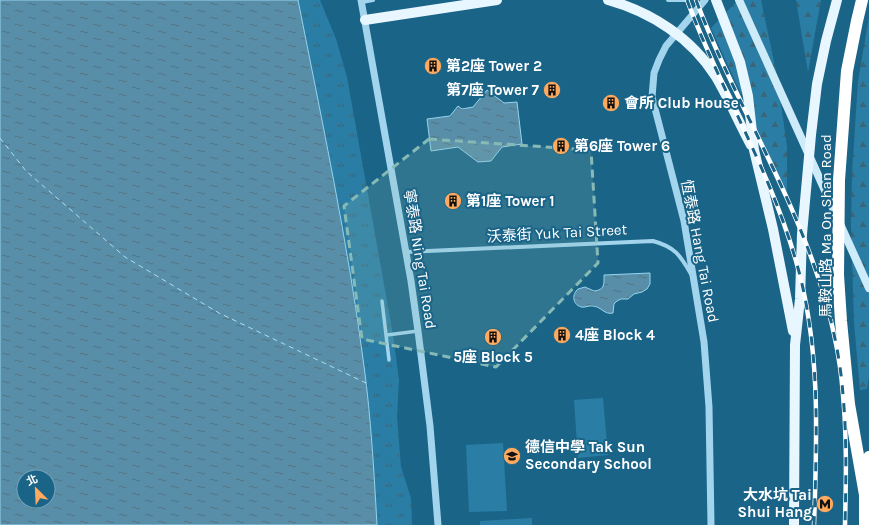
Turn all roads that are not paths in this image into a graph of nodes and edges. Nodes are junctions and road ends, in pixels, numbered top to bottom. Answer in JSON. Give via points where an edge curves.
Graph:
{"nodes":[{"id":1,"x":373,"y":0,"type":"edge"},
{"id":2,"x":497,"y":0,"type":"edge"},
{"id":3,"x":608,"y":0,"type":"edge"},
{"id":4,"x":668,"y":0,"type":"edge"},
{"id":5,"x":688,"y":0,"type":"edge"},
{"id":6,"x":705,"y":0,"type":"edge"},
{"id":7,"x":716,"y":0,"type":"edge"},
{"id":8,"x":739,"y":0,"type":"edge"},
{"id":9,"x":837,"y":0,"type":"edge"},
{"id":10,"x":862,"y":0,"type":"edge"},
{"id":11,"x":362,"y":1,"type":"edge"},
{"id":12,"x":869,"y":13,"type":"edge"},
{"id":13,"x":366,"y":20,"type":"junction"},
{"id":14,"x":754,"y":150,"type":"junction"},
{"id":15,"x":406,"y":252,"type":"junction"},
{"id":16,"x":694,"y":277,"type":"junction"},
{"id":17,"x":869,"y":288,"type":"edge"},
{"id":18,"x":382,"y":301,"type":"dead end"},
{"id":19,"x":418,"y":331,"type":"junction"},
{"id":20,"x":387,"y":336,"type":"junction"},
{"id":21,"x":795,"y":345,"type":"junction"},
{"id":22,"x":389,"y":360,"type":"dead end"},
{"id":23,"x":869,"y":457,"type":"edge"},
{"id":24,"x":865,"y":495,"type":"junction"},
{"id":25,"x":438,"y":525,"type":"edge"},
{"id":26,"x":711,"y":525,"type":"edge"},
{"id":27,"x":794,"y":525,"type":"edge"},
{"id":28,"x":865,"y":525,"type":"edge"}],
"edges":[{"from":1,"to":11,"type":"street"},
{"from":2,"to":13,"type":"main road"},
{"from":3,"to":14,"type":"main road","via":[[640,12],[672,31],[694,50],[715,76]]},
{"from":4,"to":5,"type":"street"},
{"from":6,"to":16,"type":"street","name":"恆泰路 Hang Tai Road","via":[[666,46],[654,73],[652,87],[652,97],[684,221]]},
{"from":7,"to":14,"type":"main road","via":[[740,62],[749,105]]},
{"from":8,"to":17,"type":"main road"},
{"from":9,"to":21,"type":"main road","name":"馬鞍山路 Ma On Shan Road","via":[[816,91],[802,234],[800,299]]},
{"from":10,"to":12,"type":"highway"},
{"from":10,"to":24,"type":"highway","name":"馬鞍山路 Ma On Shan Road","via":[[844,98],[839,180],[838,275],[849,404]]},
{"from":11,"to":13,"type":"street","name":"寧泰路 Ning Tai Road"},
{"from":13,"to":15,"type":"street","name":"寧泰路 Ning Tai Road"},
{"from":14,"to":21,"type":"main road","via":[[773,229]]},
{"from":15,"to":16,"type":"street","name":"沃泰街 Yuk Tai Street","via":[[653,241],[667,246],[678,254]]},
{"from":15,"to":19,"type":"street","name":"寧泰路 Ning Tai Road"},
{"from":16,"to":26,"type":"street","name":"恆泰路 Hang Tai Road","via":[[708,386]]},
{"from":18,"to":20,"type":"street"},
{"from":19,"to":20,"type":"street"},
{"from":19,"to":25,"type":"street","name":"寧泰路 Ning Tai Road","via":[[430,426]]},
{"from":20,"to":22,"type":"street"},
{"from":21,"to":27,"type":"main road","name":"馬鞍山路 Ma On Shan Road"},
{"from":23,"to":24,"type":"highway"},
{"from":24,"to":28,"type":"highway","name":"馬鞍山路 Ma On Shan Road"}]}
